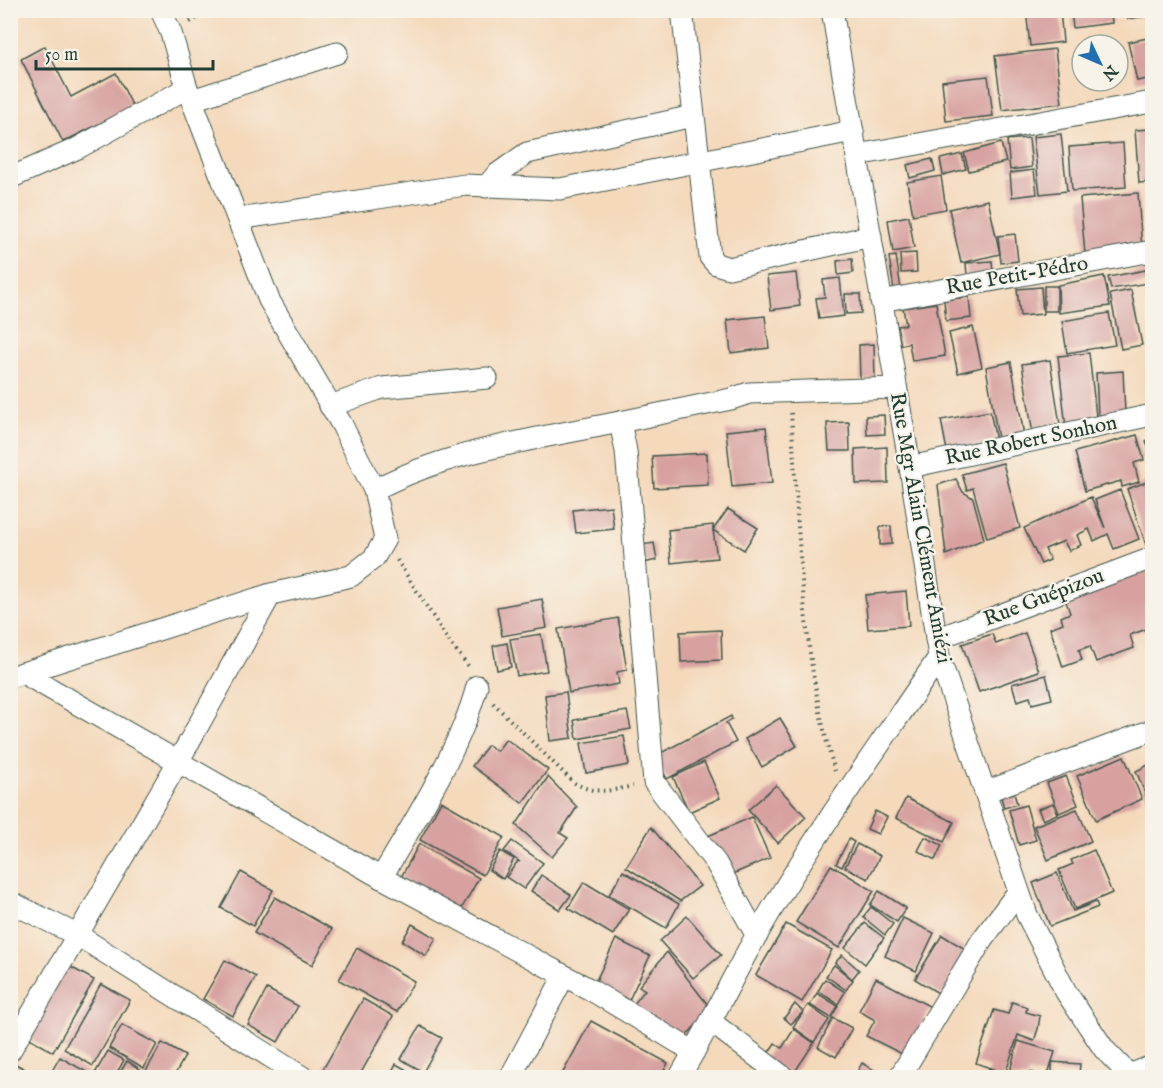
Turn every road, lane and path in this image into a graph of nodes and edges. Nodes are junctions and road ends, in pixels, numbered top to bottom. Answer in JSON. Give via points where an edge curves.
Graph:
{"nodes":[{"id":1,"x":160,"y":10,"type":"edge"},
{"id":2,"x":682,"y":10,"type":"edge"},
{"id":3,"x":832,"y":10,"type":"edge"},
{"id":4,"x":337,"y":53,"type":"dead end"},
{"id":5,"x":190,"y":94,"type":"junction"},
{"id":6,"x":1152,"y":102,"type":"edge"},
{"id":7,"x":693,"y":116,"type":"junction"},
{"id":8,"x":853,"y":131,"type":"junction"},
{"id":9,"x":857,"y":154,"type":"junction"},
{"id":10,"x":698,"y":162,"type":"junction"},
{"id":11,"x":10,"y":178,"type":"edge"},
{"id":12,"x":486,"y":187,"type":"junction"},
{"id":13,"x":238,"y":219,"type":"junction"},
{"id":14,"x":871,"y":236,"type":"junction"},
{"id":15,"x":1152,"y":251,"type":"edge"},
{"id":16,"x":881,"y":301,"type":"junction"},
{"id":17,"x":487,"y":378,"type":"dead end"},
{"id":18,"x":896,"y":388,"type":"junction"},
{"id":19,"x":789,"y":392,"type":"junction"},
{"id":20,"x":330,"y":406,"type":"junction"},
{"id":21,"x":1152,"y":415,"type":"edge"},
{"id":22,"x":620,"y":422,"type":"junction"},
{"id":23,"x":910,"y":467,"type":"junction"},
{"id":24,"x":374,"y":490,"type":"junction"},
{"id":25,"x":385,"y":538,"type":"junction"},
{"id":26,"x":1152,"y":558,"type":"edge"},
{"id":27,"x":271,"y":594,"type":"junction"},
{"id":28,"x":938,"y":648,"type":"junction"},
{"id":29,"x":17,"y":675,"type":"edge"},
{"id":30,"x":477,"y":686,"type":"junction"},
{"id":31,"x":1152,"y":730,"type":"edge"},
{"id":32,"x":178,"y":762,"type":"junction"},
{"id":33,"x":654,"y":782,"type":"junction"},
{"id":34,"x":985,"y":792,"type":"junction"},
{"id":35,"x":844,"y":799,"type":"junction"},
{"id":36,"x":381,"y":878,"type":"junction"},
{"id":37,"x":1018,"y":892,"type":"junction"},
{"id":38,"x":10,"y":902,"type":"edge"},
{"id":39,"x":79,"y":936,"type":"junction"},
{"id":40,"x":757,"y":936,"type":"junction"},
{"id":41,"x":564,"y":976,"type":"junction"},
{"id":42,"x":711,"y":1022,"type":"junction"},
{"id":43,"x":10,"y":1051,"type":"edge"},
{"id":44,"x":694,"y":1052,"type":"junction"},
{"id":45,"x":1152,"y":1066,"type":"edge"},
{"id":46,"x":1131,"y":1076,"type":"edge"},
{"id":47,"x":304,"y":1077,"type":"edge"},
{"id":48,"x":510,"y":1077,"type":"edge"},
{"id":49,"x":680,"y":1077,"type":"edge"},
{"id":50,"x":785,"y":1077,"type":"edge"},
{"id":51,"x":899,"y":1077,"type":"edge"}],
"edges":[{"from":1,"to":5,"type":"street"},
{"from":2,"to":7,"type":"street"},
{"from":3,"to":8,"type":"street","name":"Rue Mgr Alain Clément Amiézi"},
{"from":4,"to":5,"type":"street"},
{"from":5,"to":11,"type":"street"},
{"from":5,"to":13,"type":"street"},
{"from":6,"to":9,"type":"street"},
{"from":7,"to":10,"type":"street"},
{"from":7,"to":12,"type":"street","via":[[527,153]]},
{"from":8,"to":9,"type":"street","name":"Rue Mgr Alain Clément Amiézi"},
{"from":8,"to":10,"type":"street"},
{"from":9,"to":14,"type":"street","name":"Rue Mgr Alain Clément Amiézi"},
{"from":10,"to":12,"type":"street","via":[[560,189]]},
{"from":10,"to":14,"type":"street","via":[[710,257],[716,264],[729,268]]},
{"from":12,"to":13,"type":"street","via":[[465,185]]},
{"from":13,"to":20,"type":"street","via":[[269,300]]},
{"from":14,"to":16,"type":"street","name":"Rue Mgr Alain Clément Amiézi"},
{"from":15,"to":16,"type":"street","name":"Rue Petit-Pédro"},
{"from":16,"to":18,"type":"street","name":"Rue Mgr Alain Clément Amiézi"},
{"from":17,"to":20,"type":"street","via":[[382,388]]},
{"from":18,"to":19,"type":"street"},
{"from":18,"to":23,"type":"street","name":"Rue Mgr Alain Clément Amiézi"},
{"from":19,"to":22,"type":"street","via":[[749,393]]},
{"from":19,"to":35,"type":"path","via":[[802,575],[821,726]]},
{"from":20,"to":24,"type":"street"},
{"from":21,"to":23,"type":"street","name":"Rue Robert Sonhon"},
{"from":22,"to":24,"type":"street","via":[[478,451],[408,472]]},
{"from":22,"to":33,"type":"street","via":[[626,451]]},
{"from":23,"to":28,"type":"street","name":"Rue Mgr Alain Clément Amiézi"},
{"from":24,"to":25,"type":"street"},
{"from":25,"to":27,"type":"street","via":[[374,558],[351,576]]},
{"from":25,"to":30,"type":"path","via":[[416,591],[474,674]]},
{"from":26,"to":28,"type":"street","name":"Rue Guépizou"},
{"from":27,"to":29,"type":"street"},
{"from":27,"to":32,"type":"street"},
{"from":28,"to":34,"type":"street","name":"Rue Mgr Alain Clément Amiézi"},
{"from":28,"to":35,"type":"street"},
{"from":29,"to":32,"type":"street"},
{"from":30,"to":33,"type":"path","via":[[582,788],[603,792]]},
{"from":30,"to":36,"type":"street","via":[[471,708],[433,786]]},
{"from":31,"to":34,"type":"street"},
{"from":32,"to":36,"type":"street"},
{"from":32,"to":39,"type":"street"},
{"from":33,"to":40,"type":"street","via":[[716,863]]},
{"from":34,"to":37,"type":"street","name":"Rue Mgr Alain Clément Amiézi"},
{"from":35,"to":40,"type":"street"},
{"from":36,"to":41,"type":"street"},
{"from":37,"to":46,"type":"street","name":"Rue Mgr Alain Clément Amiézi","via":[[1066,992],[1104,1049]]},
{"from":37,"to":51,"type":"street","via":[[982,940]]},
{"from":38,"to":39,"type":"street"},
{"from":39,"to":43,"type":"street"},
{"from":39,"to":47,"type":"street"},
{"from":40,"to":42,"type":"street"},
{"from":41,"to":44,"type":"street"},
{"from":41,"to":48,"type":"street"},
{"from":42,"to":44,"type":"street"},
{"from":42,"to":50,"type":"street"},
{"from":44,"to":49,"type":"street"},
{"from":45,"to":46,"type":"street"}]}
